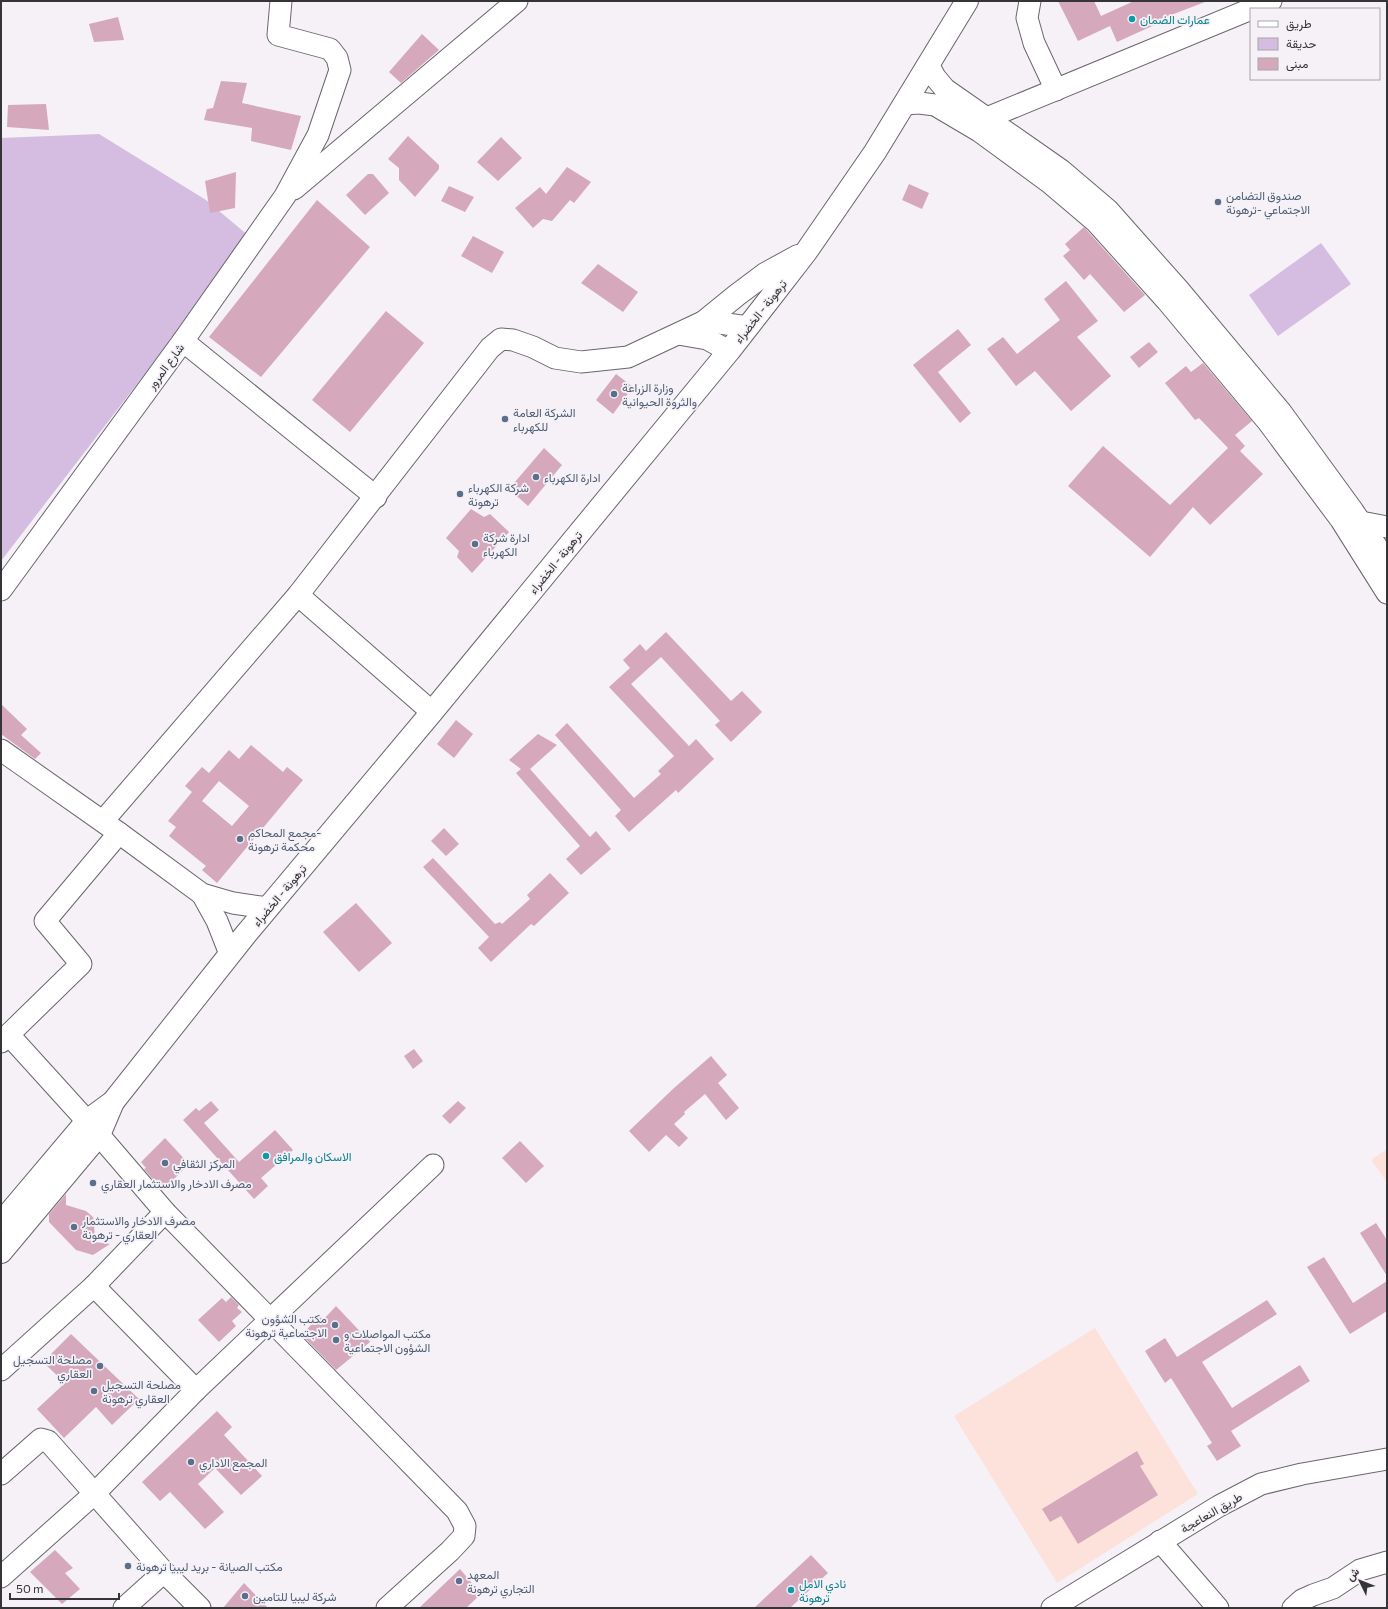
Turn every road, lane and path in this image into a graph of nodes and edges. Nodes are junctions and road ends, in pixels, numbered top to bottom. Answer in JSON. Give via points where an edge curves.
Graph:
{"nodes":[{"id":1,"x":281,"y":1,"type":"edge"},
{"id":2,"x":516,"y":1,"type":"edge"},
{"id":3,"x":967,"y":1,"type":"edge"},
{"id":4,"x":1030,"y":1,"type":"edge"},
{"id":5,"x":1272,"y":1,"type":"edge"},
{"id":6,"x":1254,"y":8,"type":"edge"},
{"id":7,"x":1250,"y":10,"type":"edge"},
{"id":8,"x":929,"y":66,"type":"junction"},
{"id":9,"x":1056,"y":90,"type":"junction"},
{"id":10,"x":904,"y":104,"type":"junction"},
{"id":11,"x":983,"y":125,"type":"junction"},
{"id":12,"x":285,"y":196,"type":"junction"},
{"id":13,"x":806,"y":252,"type":"junction"},
{"id":14,"x":705,"y":321,"type":"junction"},
{"id":15,"x":748,"y":327,"type":"junction"},
{"id":16,"x":678,"y":334,"type":"junction"},
{"id":17,"x":183,"y":341,"type":"junction"},
{"id":18,"x":729,"y":351,"type":"junction"},
{"id":19,"x":1220,"y":352,"type":"junction"},
{"id":20,"x":376,"y":497,"type":"junction"},
{"id":21,"x":1361,"y":522,"type":"junction"},
{"id":22,"x":1387,"y":527,"type":"edge"},
{"id":23,"x":1387,"y":562,"type":"edge"},
{"id":24,"x":1,"y":590,"type":"edge"},
{"id":25,"x":1387,"y":593,"type":"edge"},
{"id":26,"x":298,"y":595,"type":"junction"},
{"id":27,"x":432,"y":712,"type":"junction"},
{"id":28,"x":3,"y":755,"type":"edge"},
{"id":29,"x":111,"y":827,"type":"junction"},
{"id":30,"x":202,"y":894,"type":"junction"},
{"id":31,"x":268,"y":908,"type":"junction"},
{"id":32,"x":230,"y":954,"type":"junction"},
{"id":33,"x":5,"y":1038,"type":"edge"},
{"id":34,"x":93,"y":1128,"type":"junction"},
{"id":35,"x":433,"y":1165,"type":"dead end"},
{"id":36,"x":165,"y":1212,"type":"junction"},
{"id":37,"x":1,"y":1223,"type":"edge"},
{"id":38,"x":1,"y":1252,"type":"edge"},
{"id":39,"x":94,"y":1286,"type":"junction"},
{"id":40,"x":269,"y":1320,"type":"junction"},
{"id":41,"x":1,"y":1370,"type":"edge"},
{"id":42,"x":196,"y":1390,"type":"junction"},
{"id":43,"x":1387,"y":1459,"type":"edge"},
{"id":44,"x":1,"y":1474,"type":"edge"},
{"id":45,"x":94,"y":1494,"type":"junction"},
{"id":46,"x":1160,"y":1541,"type":"junction"},
{"id":47,"x":1387,"y":1562,"type":"edge"},
{"id":48,"x":164,"y":1572,"type":"junction"},
{"id":49,"x":1,"y":1577,"type":"edge"},
{"id":50,"x":1064,"y":1605,"type":"edge"},
{"id":51,"x":124,"y":1608,"type":"edge"},
{"id":52,"x":200,"y":1608,"type":"edge"},
{"id":53,"x":387,"y":1608,"type":"edge"},
{"id":54,"x":1218,"y":1608,"type":"edge"},
{"id":55,"x":1293,"y":1608,"type":"edge"}],
"edges":[{"from":1,"to":12,"type":"street","name":"شارع المرور","via":[[278,34],[330,49],[337,58],[340,70],[318,135]]},
{"from":2,"to":12,"type":"street"},
{"from":3,"to":8,"type":"highway","name":"ترهونة - الخضراء"},
{"from":4,"to":9,"type":"street","via":[[1027,18],[1034,43]]},
{"from":5,"to":6,"type":"street"},
{"from":7,"to":9,"type":"street"},
{"from":8,"to":10,"type":"highway","name":"ترهونة - الخضراء"},
{"from":8,"to":11,"type":"street","via":[[945,89]]},
{"from":9,"to":11,"type":"street"},
{"from":10,"to":11,"type":"street","via":[[935,105]]},
{"from":10,"to":13,"type":"highway","name":"ترهونة - الخضراء","via":[[875,152]]},
{"from":11,"to":19,"type":"street","via":[[1061,170],[1108,210],[1179,290]]},
{"from":12,"to":17,"type":"street","name":"شارع المرور"},
{"from":13,"to":14,"type":"highway","via":[[766,274]]},
{"from":13,"to":15,"type":"highway","name":"ترهونة - الخضراء"},
{"from":14,"to":15,"type":"street"},
{"from":14,"to":16,"type":"street"},
{"from":15,"to":18,"type":"highway","name":"ترهونة - الخضراء"},
{"from":16,"to":18,"type":"street","via":[[707,339]]},
{"from":16,"to":20,"type":"street","via":[[628,357],[580,362],[555,358],[533,347],[501,339],[490,348]]},
{"from":17,"to":20,"type":"street"},
{"from":17,"to":24,"type":"street","name":"شارع المرور"},
{"from":18,"to":27,"type":"highway","name":"ترهونة - الخضراء"},
{"from":19,"to":21,"type":"street","via":[[1281,412]]},
{"from":19,"to":25,"type":"street","via":[[1341,520]]},
{"from":20,"to":26,"type":"street"},
{"from":21,"to":22,"type":"street"},
{"from":21,"to":23,"type":"street"},
{"from":26,"to":27,"type":"street"},
{"from":26,"to":29,"type":"street"},
{"from":27,"to":31,"type":"highway","name":"ترهونة - الخضراء"},
{"from":28,"to":29,"type":"street"},
{"from":29,"to":30,"type":"street"},
{"from":29,"to":33,"type":"street","via":[[45,921],[81,964]]},
{"from":30,"to":31,"type":"street"},
{"from":30,"to":32,"type":"street","via":[[217,921]]},
{"from":31,"to":32,"type":"highway","name":"ترهونة - الخضراء"},
{"from":32,"to":34,"type":"highway","name":"ترهونة - الخضراء"},
{"from":33,"to":34,"type":"street"},
{"from":34,"to":36,"type":"street"},
{"from":34,"to":37,"type":"highway"},
{"from":34,"to":38,"type":"highway"},
{"from":35,"to":40,"type":"street"},
{"from":36,"to":39,"type":"street"},
{"from":36,"to":40,"type":"street"},
{"from":39,"to":41,"type":"street"},
{"from":39,"to":42,"type":"street"},
{"from":40,"to":42,"type":"street"},
{"from":40,"to":53,"type":"street","via":[[457,1511],[466,1526],[464,1536],[450,1551]]},
{"from":42,"to":45,"type":"street"},
{"from":43,"to":46,"type":"street","name":"طريق النعاعجة","via":[[1261,1484]]},
{"from":44,"to":45,"type":"street","via":[[41,1439],[48,1442]]},
{"from":45,"to":48,"type":"street"},
{"from":45,"to":49,"type":"street"},
{"from":46,"to":50,"type":"street","name":"طريق النعاعجة"},
{"from":46,"to":54,"type":"street"},
{"from":47,"to":55,"type":"street","via":[[1360,1570],[1333,1588],[1307,1598]]},
{"from":48,"to":51,"type":"street"},
{"from":48,"to":52,"type":"street"}]}
